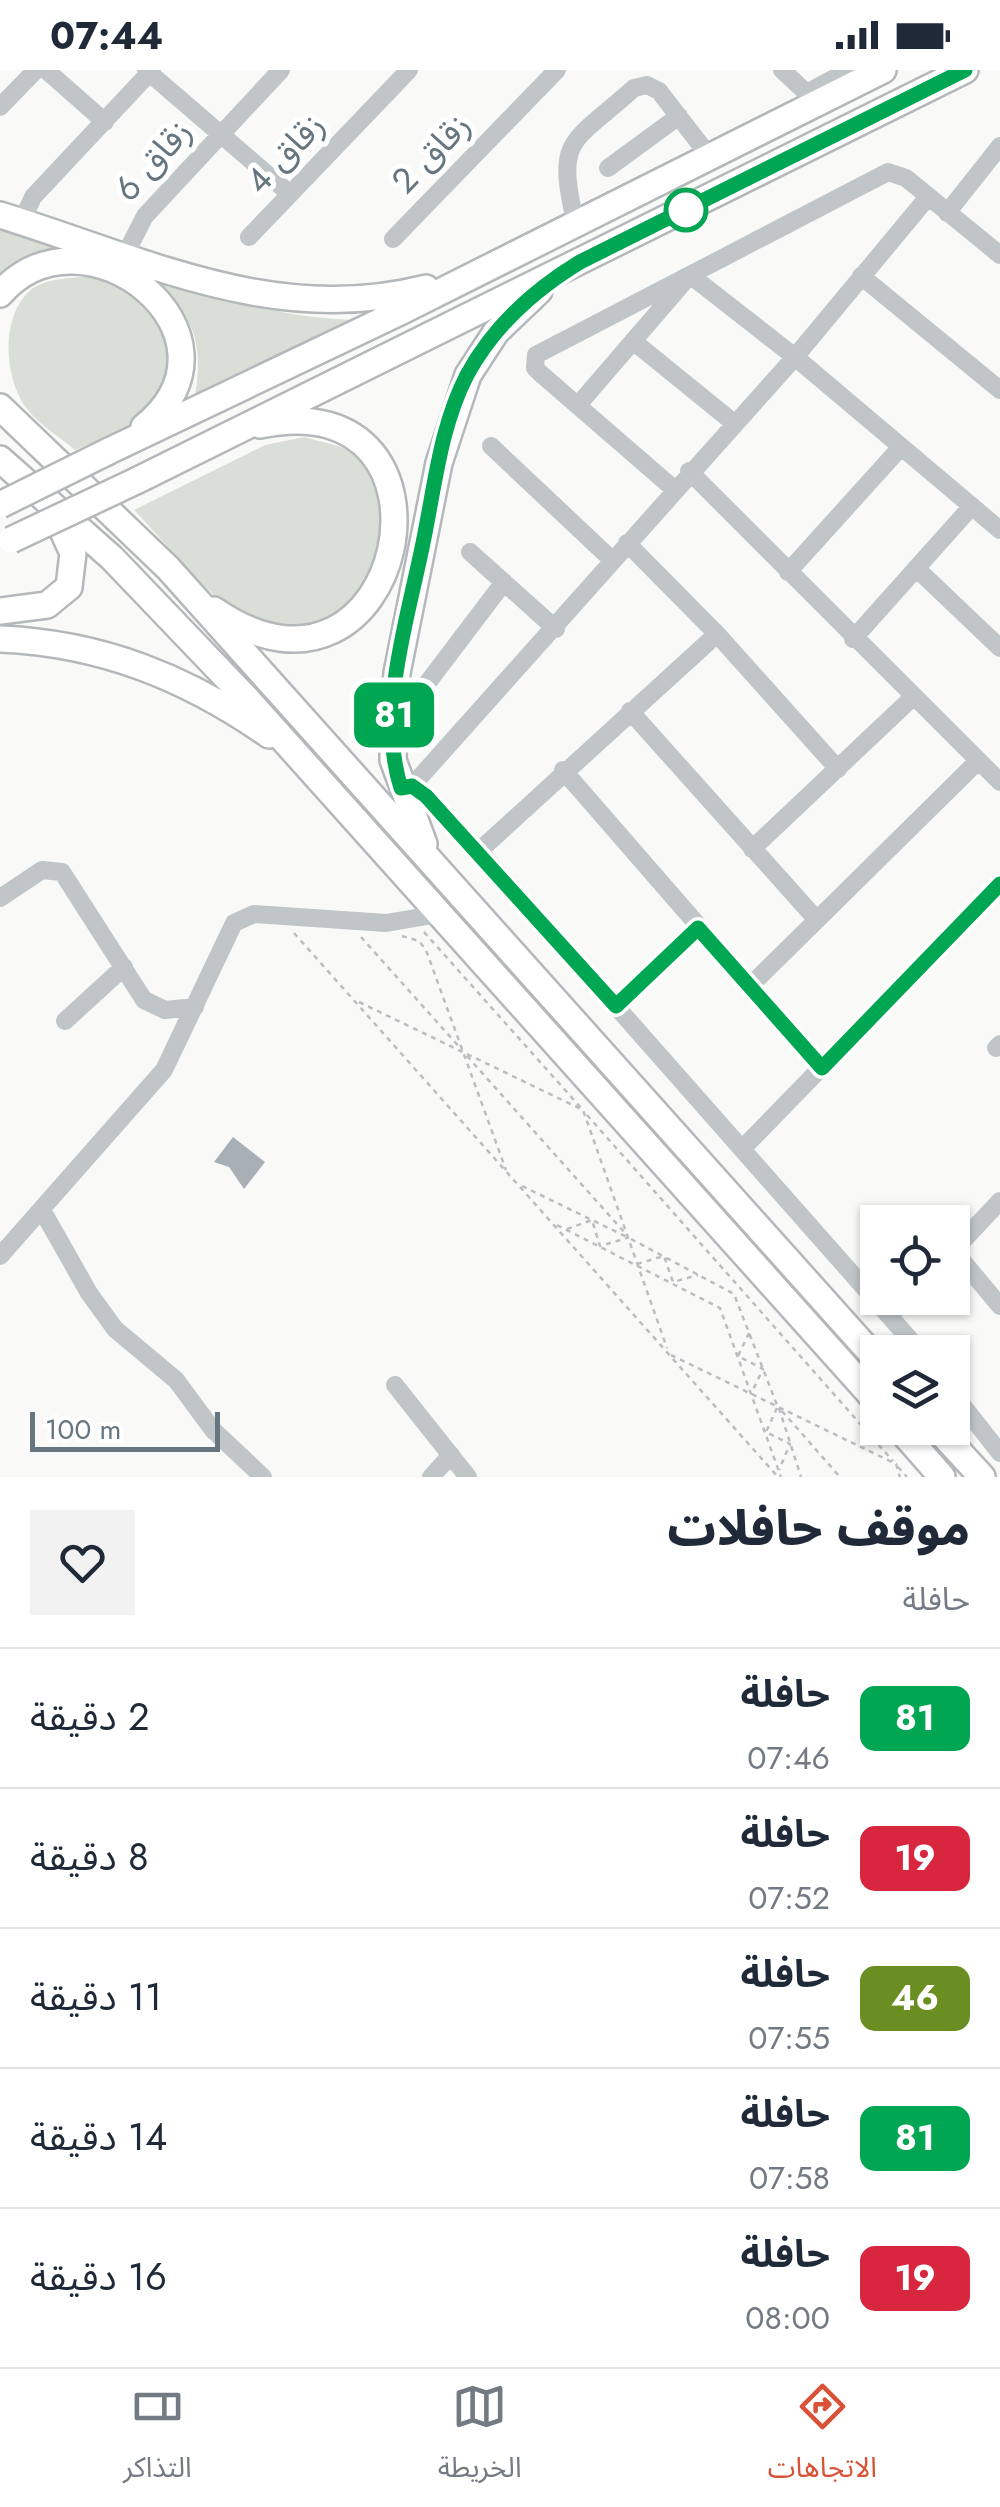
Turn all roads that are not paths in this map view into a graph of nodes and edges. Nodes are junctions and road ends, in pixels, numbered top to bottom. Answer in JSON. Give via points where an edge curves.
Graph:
{"nodes":[{"id":1,"x":36,"y":70,"type":"edge"},
{"id":2,"x":46,"y":70,"type":"edge"},
{"id":3,"x":281,"y":70,"type":"edge"},
{"id":4,"x":409,"y":70,"type":"edge"},
{"id":5,"x":558,"y":70,"type":"edge"},
{"id":6,"x":782,"y":70,"type":"edge"},
{"id":7,"x":849,"y":70,"type":"edge"},
{"id":8,"x":882,"y":70,"type":"edge"},
{"id":9,"x":965,"y":70,"type":"edge"},
{"id":10,"x":149,"y":71,"type":"edge"},
{"id":11,"x":812,"y":98,"type":"junction"},
{"id":12,"x":0,"y":107,"type":"edge"},
{"id":13,"x":679,"y":116,"type":"junction"},
{"id":14,"x":105,"y":122,"type":"junction"},
{"id":15,"x":219,"y":134,"type":"junction"},
{"id":16,"x":1000,"y":146,"type":"edge"},
{"id":17,"x":710,"y":157,"type":"junction"},
{"id":18,"x":608,"y":168,"type":"dead end"},
{"id":19,"x":290,"y":194,"type":"junction"},
{"id":20,"x":928,"y":197,"type":"junction"},
{"id":21,"x":947,"y":213,"type":"junction"},
{"id":22,"x":11,"y":218,"type":"edge"},
{"id":23,"x":576,"y":225,"type":"junction"},
{"id":24,"x":249,"y":237,"type":"dead end"},
{"id":25,"x":393,"y":239,"type":"dead end"},
{"id":26,"x":125,"y":255,"type":"junction"},
{"id":27,"x":1000,"y":255,"type":"edge"},
{"id":28,"x":580,"y":262,"type":"junction"},
{"id":29,"x":492,"y":265,"type":"junction"},
{"id":30,"x":690,"y":275,"type":"junction"},
{"id":31,"x":861,"y":276,"type":"junction"},
{"id":32,"x":0,"y":294,"type":"edge"},
{"id":33,"x":634,"y":341,"type":"junction"},
{"id":34,"x":795,"y":357,"type":"junction"},
{"id":35,"x":1000,"y":390,"type":"edge"},
{"id":36,"x":0,"y":398,"type":"edge"},
{"id":37,"x":578,"y":405,"type":"junction"},
{"id":38,"x":0,"y":407,"type":"edge"},
{"id":39,"x":734,"y":422,"type":"junction"},
{"id":40,"x":27,"y":432,"type":"junction"},
{"id":41,"x":231,"y":432,"type":"junction"},
{"id":42,"x":491,"y":446,"type":"dead end"},
{"id":43,"x":901,"y":447,"type":"junction"},
{"id":44,"x":115,"y":448,"type":"junction"},
{"id":45,"x":0,"y":459,"type":"edge"},
{"id":46,"x":689,"y":471,"type":"junction"},
{"id":47,"x":674,"y":488,"type":"junction"},
{"id":48,"x":42,"y":494,"type":"junction"},
{"id":49,"x":0,"y":505,"type":"edge"},
{"id":50,"x":972,"y":506,"type":"junction"},
{"id":51,"x":1000,"y":530,"type":"edge"},
{"id":52,"x":5,"y":543,"type":"edge"},
{"id":53,"x":627,"y":544,"type":"junction"},
{"id":54,"x":470,"y":552,"type":"dead end"},
{"id":55,"x":612,"y":560,"type":"junction"},
{"id":56,"x":168,"y":568,"type":"junction"},
{"id":57,"x":916,"y":568,"type":"junction"},
{"id":58,"x":788,"y":572,"type":"junction"},
{"id":59,"x":504,"y":582,"type":"junction"},
{"id":60,"x":0,"y":611,"type":"edge"},
{"id":61,"x":556,"y":629,"type":"junction"},
{"id":62,"x":717,"y":634,"type":"junction"},
{"id":63,"x":0,"y":639,"type":"edge"},
{"id":64,"x":853,"y":640,"type":"junction"},
{"id":65,"x":1000,"y":648,"type":"edge"},
{"id":66,"x":912,"y":697,"type":"junction"},
{"id":67,"x":395,"y":698,"type":"junction"},
{"id":68,"x":630,"y":711,"type":"junction"},
{"id":69,"x":978,"y":761,"type":"junction"},
{"id":70,"x":303,"y":763,"type":"junction"},
{"id":71,"x":838,"y":769,"type":"junction"},
{"id":72,"x":563,"y":770,"type":"junction"},
{"id":73,"x":1000,"y":782,"type":"edge"},
{"id":74,"x":407,"y":787,"type":"junction"},
{"id":75,"x":752,"y":849,"type":"junction"},
{"id":76,"x":479,"y":851,"type":"junction"},
{"id":77,"x":1000,"y":884,"type":"edge"},
{"id":78,"x":458,"y":894,"type":"junction"},
{"id":79,"x":0,"y":898,"type":"edge"},
{"id":80,"x":427,"y":918,"type":"junction"},
{"id":81,"x":817,"y":920,"type":"junction"},
{"id":82,"x":698,"y":928,"type":"junction"},
{"id":83,"x":124,"y":967,"type":"junction"},
{"id":84,"x":749,"y":987,"type":"junction"},
{"id":85,"x":616,"y":1006,"type":"junction"},
{"id":86,"x":195,"y":1007,"type":"junction"},
{"id":87,"x":65,"y":1021,"type":"dead end"},
{"id":88,"x":822,"y":1068,"type":"junction"},
{"id":89,"x":743,"y":1148,"type":"junction"},
{"id":90,"x":1000,"y":1201,"type":"edge"},
{"id":91,"x":42,"y":1210,"type":"junction"},
{"id":92,"x":970,"y":1233,"type":"edge"},
{"id":93,"x":0,"y":1256,"type":"edge"},
{"id":94,"x":970,"y":1271,"type":"edge"},
{"id":95,"x":860,"y":1278,"type":"edge"},
{"id":96,"x":1000,"y":1306,"type":"edge"},
{"id":97,"x":893,"y":1315,"type":"edge"},
{"id":98,"x":908,"y":1335,"type":"edge"},
{"id":99,"x":860,"y":1341,"type":"edge"},
{"id":100,"x":860,"y":1384,"type":"edge"},
{"id":101,"x":395,"y":1385,"type":"dead end"},
{"id":102,"x":970,"y":1415,"type":"edge"},
{"id":103,"x":914,"y":1445,"type":"edge"},
{"id":104,"x":953,"y":1445,"type":"edge"},
{"id":105,"x":1000,"y":1453,"type":"edge"},
{"id":106,"x":451,"y":1456,"type":"junction"},
{"id":107,"x":264,"y":1477,"type":"edge"},
{"id":108,"x":431,"y":1477,"type":"edge"},
{"id":109,"x":468,"y":1477,"type":"edge"},
{"id":110,"x":942,"y":1477,"type":"edge"},
{"id":111,"x":982,"y":1477,"type":"edge"}],
"edges":[{"from":1,"to":12,"type":"street"},
{"from":2,"to":14,"type":"street"},
{"from":3,"to":15,"type":"street","name":"زقاق 6"},
{"from":4,"to":19,"type":"street","name":"زقاق 4"},
{"from":5,"to":25,"type":"street","name":"زقاق 2"},
{"from":6,"to":11,"type":"street"},
{"from":7,"to":11,"type":"street"},
{"from":8,"to":11,"type":"highway"},
{"from":9,"to":28,"type":"highway"},
{"from":10,"to":14,"type":"street"},
{"from":10,"to":15,"type":"street"},
{"from":11,"to":17,"type":"highway"},
{"from":13,"to":17,"type":"street"},
{"from":13,"to":18,"type":"street"},
{"from":13,"to":23,"type":"street","via":[[659,91],[634,88],[570,146],[564,174]]},
{"from":14,"to":22,"type":"street"},
{"from":15,"to":19,"type":"street"},
{"from":15,"to":26,"type":"street","name":"زقاق 6","via":[[145,216]]},
{"from":16,"to":21,"type":"street"},
{"from":17,"to":23,"type":"highway"},
{"from":19,"to":24,"type":"street","name":"زقاق 4"},
{"from":20,"to":21,"type":"street"},
{"from":20,"to":30,"type":"street","via":[[888,172]]},
{"from":20,"to":31,"type":"street"},
{"from":21,"to":27,"type":"street"},
{"from":22,"to":26,"type":"highway"},
{"from":23,"to":29,"type":"highway"},
{"from":26,"to":29,"type":"highway","via":[[245,292],[310,302],[406,293]]},
{"from":28,"to":41,"type":"highway"},
{"from":28,"to":67,"type":"highway","via":[[496,332],[455,403]]},
{"from":29,"to":44,"type":"highway"},
{"from":30,"to":33,"type":"street"},
{"from":30,"to":34,"type":"street"},
{"from":30,"to":37,"type":"street","via":[[536,355],[535,368]]},
{"from":31,"to":34,"type":"street"},
{"from":31,"to":35,"type":"street"},
{"from":32,"to":44,"type":"highway","via":[[28,270],[70,262],[107,267],[157,297],[177,332],[179,370],[165,410]]},
{"from":33,"to":37,"type":"street"},
{"from":33,"to":39,"type":"street"},
{"from":34,"to":39,"type":"street"},
{"from":34,"to":43,"type":"street"},
{"from":36,"to":40,"type":"highway"},
{"from":37,"to":47,"type":"street"},
{"from":38,"to":40,"type":"highway"},
{"from":39,"to":46,"type":"street"},
{"from":40,"to":56,"type":"highway"},
{"from":41,"to":52,"type":"highway","bridge":true},
{"from":41,"to":56,"type":"highway","via":[[309,422],[339,431],[370,454],[395,503],[394,543],[383,578],[364,607],[340,624],[277,636],[223,616]]},
{"from":42,"to":55,"type":"street"},
{"from":43,"to":50,"type":"street"},
{"from":43,"to":58,"type":"street"},
{"from":44,"to":49,"type":"highway","bridge":true},
{"from":45,"to":48,"type":"highway"},
{"from":46,"to":47,"type":"street"},
{"from":46,"to":58,"type":"street"},
{"from":47,"to":53,"type":"street"},
{"from":48,"to":60,"type":"highway","via":[[70,542],[72,579],[47,605]]},
{"from":48,"to":70,"type":"highway","via":[[112,558]]},
{"from":50,"to":51,"type":"street"},
{"from":50,"to":57,"type":"street"},
{"from":53,"to":55,"type":"street"},
{"from":53,"to":62,"type":"street"},
{"from":54,"to":59,"type":"street"},
{"from":55,"to":61,"type":"street"},
{"from":56,"to":78,"type":"highway"},
{"from":57,"to":64,"type":"street"},
{"from":57,"to":65,"type":"street"},
{"from":58,"to":64,"type":"street"},
{"from":59,"to":61,"type":"street"},
{"from":59,"to":67,"type":"street","via":[[416,698]]},
{"from":61,"to":74,"type":"street"},
{"from":62,"to":68,"type":"street"},
{"from":62,"to":71,"type":"street"},
{"from":63,"to":70,"type":"highway","via":[[68,644],[128,661],[247,722]]},
{"from":64,"to":66,"type":"street"},
{"from":66,"to":69,"type":"street"},
{"from":66,"to":71,"type":"street"},
{"from":67,"to":74,"type":"highway","via":[[393,760]]},
{"from":68,"to":72,"type":"street"},
{"from":68,"to":75,"type":"street"},
{"from":69,"to":73,"type":"street"},
{"from":69,"to":81,"type":"street"},
{"from":70,"to":80,"type":"highway"},
{"from":71,"to":75,"type":"street"},
{"from":72,"to":76,"type":"street"},
{"from":72,"to":82,"type":"street"},
{"from":74,"to":76,"type":"street"},
{"from":74,"to":78,"type":"highway","via":[[421,840]]},
{"from":75,"to":81,"type":"street"},
{"from":76,"to":85,"type":"street"},
{"from":77,"to":88,"type":"street"},
{"from":78,"to":99,"type":"highway"},
{"from":79,"to":83,"type":"street","via":[[42,870],[62,872]]},
{"from":80,"to":86,"type":"street","via":[[243,917],[226,932]]},
{"from":80,"to":100,"type":"highway"},
{"from":81,"to":84,"type":"street"},
{"from":82,"to":84,"type":"street"},
{"from":82,"to":85,"type":"street"},
{"from":83,"to":86,"type":"street","via":[[154,1007]]},
{"from":83,"to":87,"type":"street"},
{"from":84,"to":88,"type":"street"},
{"from":85,"to":89,"type":"street"},
{"from":86,"to":91,"type":"street","via":[[154,1084]]},
{"from":88,"to":89,"type":"street"},
{"from":89,"to":95,"type":"street"},
{"from":90,"to":92,"type":"street"},
{"from":91,"to":93,"type":"street"},
{"from":91,"to":107,"type":"street","via":[[115,1329],[176,1380],[213,1430]]},
{"from":94,"to":96,"type":"street"},
{"from":97,"to":98,"type":"street"},
{"from":101,"to":106,"type":"street"},
{"from":102,"to":105,"type":"street"},
{"from":103,"to":110,"type":"highway"},
{"from":104,"to":111,"type":"highway"},
{"from":106,"to":108,"type":"street"},
{"from":106,"to":109,"type":"street"}]}
